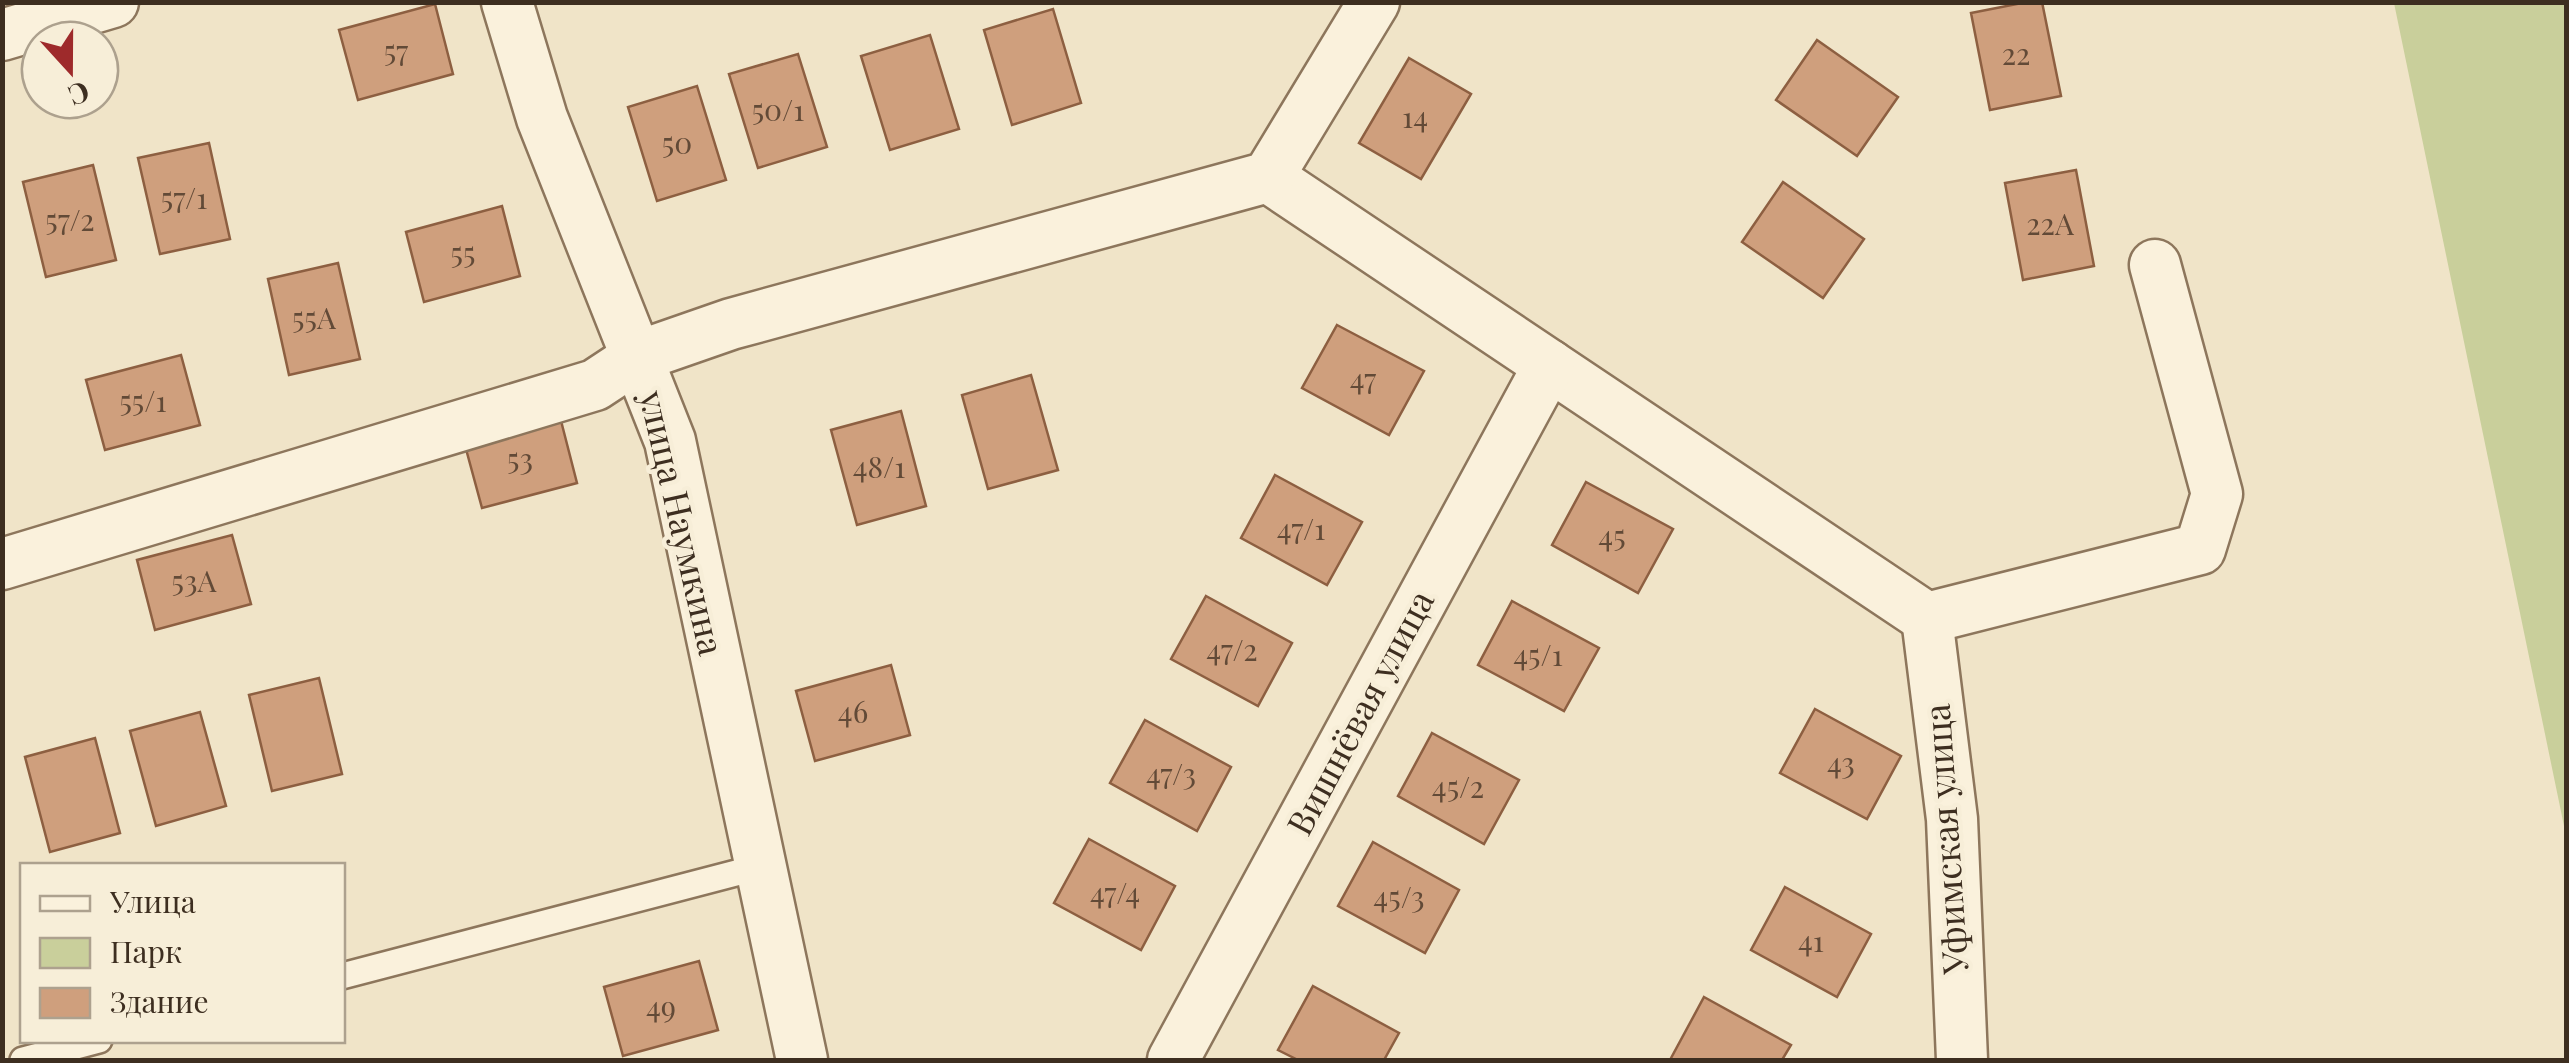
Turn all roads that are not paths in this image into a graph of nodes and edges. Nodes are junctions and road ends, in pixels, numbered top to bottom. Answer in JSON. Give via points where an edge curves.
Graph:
{"nodes":[{"id":1,"x":113,"y":2,"type":"edge"},
{"id":2,"x":508,"y":2,"type":"edge"},
{"id":3,"x":1374,"y":2,"type":"edge"},
{"id":4,"x":2,"y":35,"type":"edge"},
{"id":5,"x":1268,"y":178,"type":"junction"},
{"id":6,"x":2155,"y":265,"type":"dead end"},
{"id":7,"x":639,"y":356,"type":"junction"},
{"id":8,"x":1549,"y":365,"type":"junction"},
{"id":9,"x":2,"y":564,"type":"edge"},
{"id":10,"x":1927,"y":618,"type":"junction"},
{"id":11,"x":759,"y":867,"type":"junction"},
{"id":12,"x":345,"y":975,"type":"edge"},
{"id":13,"x":88,"y":1043,"type":"edge"},
{"id":14,"x":23,"y":1060,"type":"edge"},
{"id":15,"x":802,"y":1060,"type":"edge"},
{"id":16,"x":1173,"y":1060,"type":"edge"},
{"id":17,"x":1962,"y":1060,"type":"edge"}],
"edges":[{"from":1,"to":4,"type":"street"},
{"from":2,"to":7,"type":"street","name":"улица Наумкина","via":[[542,118]]},
{"from":3,"to":5,"type":"street"},
{"from":5,"to":7,"type":"street","via":[[731,324]]},
{"from":5,"to":8,"type":"street"},
{"from":6,"to":10,"type":"street","via":[[2217,494],[2200,549]]},
{"from":7,"to":9,"type":"street","via":[[595,386]]},
{"from":7,"to":11,"type":"street","name":"улица Наумкина","via":[[670,441]]},
{"from":8,"to":10,"type":"street"},
{"from":8,"to":16,"type":"street","name":"Вишнёвая улица"},
{"from":10,"to":17,"type":"street","name":"Уфимская улица","via":[[1952,819]]},
{"from":11,"to":12,"type":"lane"},
{"from":11,"to":15,"type":"street","name":"улица Наумкина"},
{"from":13,"to":14,"type":"lane"}]}
